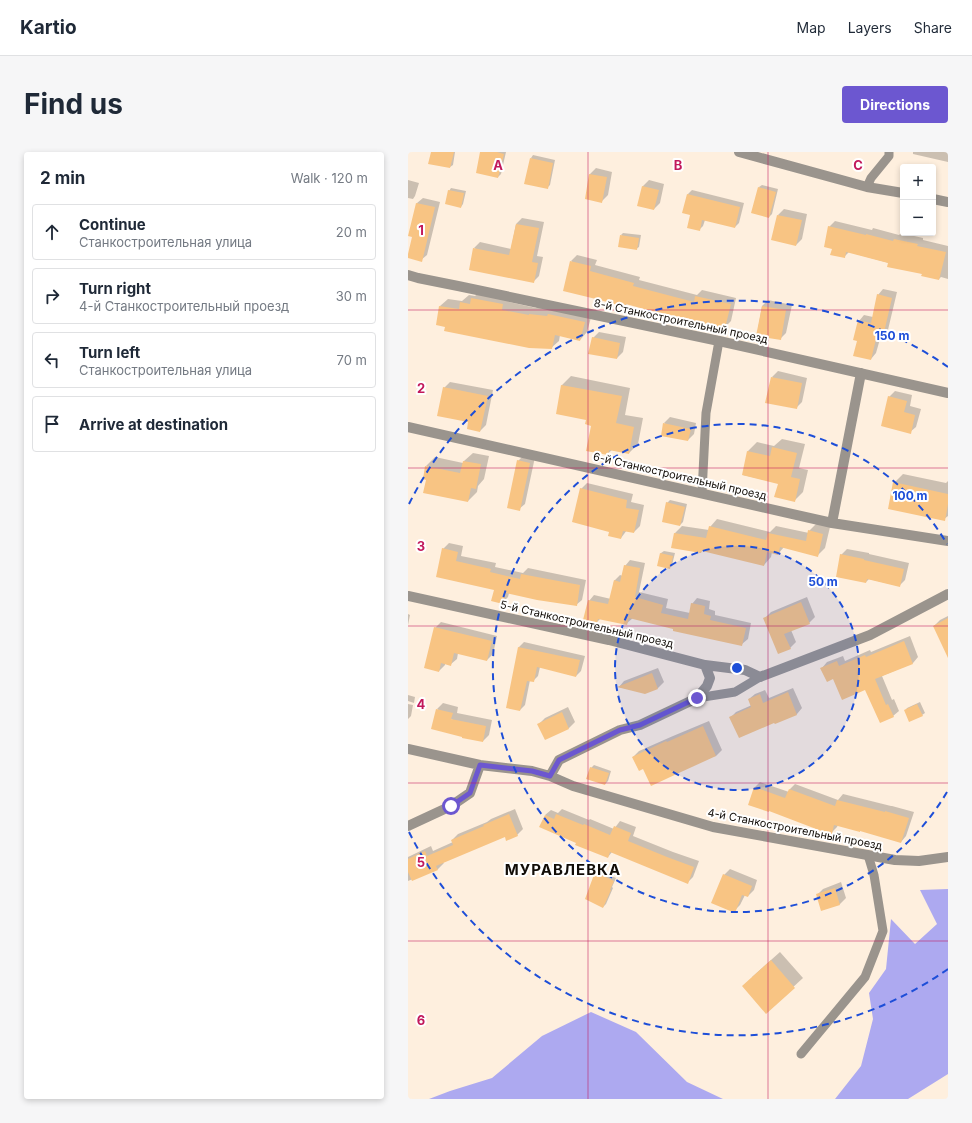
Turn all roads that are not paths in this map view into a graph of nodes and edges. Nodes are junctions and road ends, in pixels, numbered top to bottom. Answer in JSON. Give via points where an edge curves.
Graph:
{"nodes":[{"id":1,"x":739,"y":152,"type":"edge"},
{"id":2,"x":890,"y":152,"type":"edge"},
{"id":3,"x":867,"y":187,"type":"junction"},
{"id":4,"x":900,"y":193,"type":"edge"},
{"id":5,"x":936,"y":200,"type":"edge"},
{"id":6,"x":948,"y":202,"type":"edge"},
{"id":7,"x":408,"y":275,"type":"edge"},
{"id":8,"x":719,"y":341,"type":"junction"},
{"id":9,"x":861,"y":373,"type":"junction"},
{"id":10,"x":948,"y":393,"type":"edge"},
{"id":11,"x":408,"y":427,"type":"edge"},
{"id":12,"x":702,"y":493,"type":"junction"},
{"id":13,"x":832,"y":523,"type":"junction"},
{"id":14,"x":948,"y":542,"type":"edge"},
{"id":15,"x":948,"y":594,"type":"edge"},
{"id":16,"x":408,"y":596,"type":"edge"},
{"id":17,"x":705,"y":665,"type":"junction"},
{"id":18,"x":760,"y":677,"type":"junction"},
{"id":19,"x":697,"y":698,"type":"junction"},
{"id":20,"x":408,"y":749,"type":"edge"},
{"id":21,"x":480,"y":765,"type":"junction"},
{"id":22,"x":550,"y":776,"type":"junction"},
{"id":23,"x":408,"y":826,"type":"edge"},
{"id":24,"x":868,"y":855,"type":"junction"},
{"id":25,"x":948,"y":857,"type":"edge"},
{"id":26,"x":801,"y":1054,"type":"dead end"}],
"edges":[{"from":1,"to":3,"type":"street"},
{"from":2,"to":3,"type":"lane"},
{"from":3,"to":4,"type":"street"},
{"from":5,"to":6,"type":"street"},
{"from":7,"to":8,"type":"street","name":"8-й Станкостроительный проезд"},
{"from":8,"to":9,"type":"street","name":"8-й Станкостроительный проезд"},
{"from":8,"to":12,"type":"lane","via":[[706,413]]},
{"from":9,"to":10,"type":"street","name":"8-й Станкостроительный проезд"},
{"from":9,"to":13,"type":"street"},
{"from":11,"to":12,"type":"street","name":"6-й Станкостроительный проезд"},
{"from":12,"to":13,"type":"street","name":"6-й Станкостроительный проезд"},
{"from":13,"to":14,"type":"street","name":"6-й Станкостроительный проезд"},
{"from":15,"to":18,"type":"street","via":[[870,635]]},
{"from":16,"to":17,"type":"street","name":"5-й Станкостроительный проезд","via":[[609,640]]},
{"from":17,"to":18,"type":"street","name":"5-й Станкостроительный проезд","via":[[745,670]]},
{"from":17,"to":19,"type":"street","via":[[710,678]]},
{"from":18,"to":19,"type":"lane","via":[[735,692]]},
{"from":19,"to":22,"type":"street","via":[[640,725],[620,730],[559,760]]},
{"from":20,"to":21,"type":"street","name":"4-й Станкостроительный проезд"},
{"from":21,"to":22,"type":"street","name":"4-й Станкостроительный проезд","via":[[532,771]]},
{"from":21,"to":23,"type":"street","via":[[470,793],[451,806]]},
{"from":22,"to":24,"type":"street","name":"4-й Станкостроительный проезд","via":[[573,786],[714,827]]},
{"from":24,"to":25,"type":"street","name":"4-й Станкостроительный проезд","via":[[896,860]]},
{"from":24,"to":26,"type":"lane","via":[[874,875],[883,931],[865,977]]}]}
